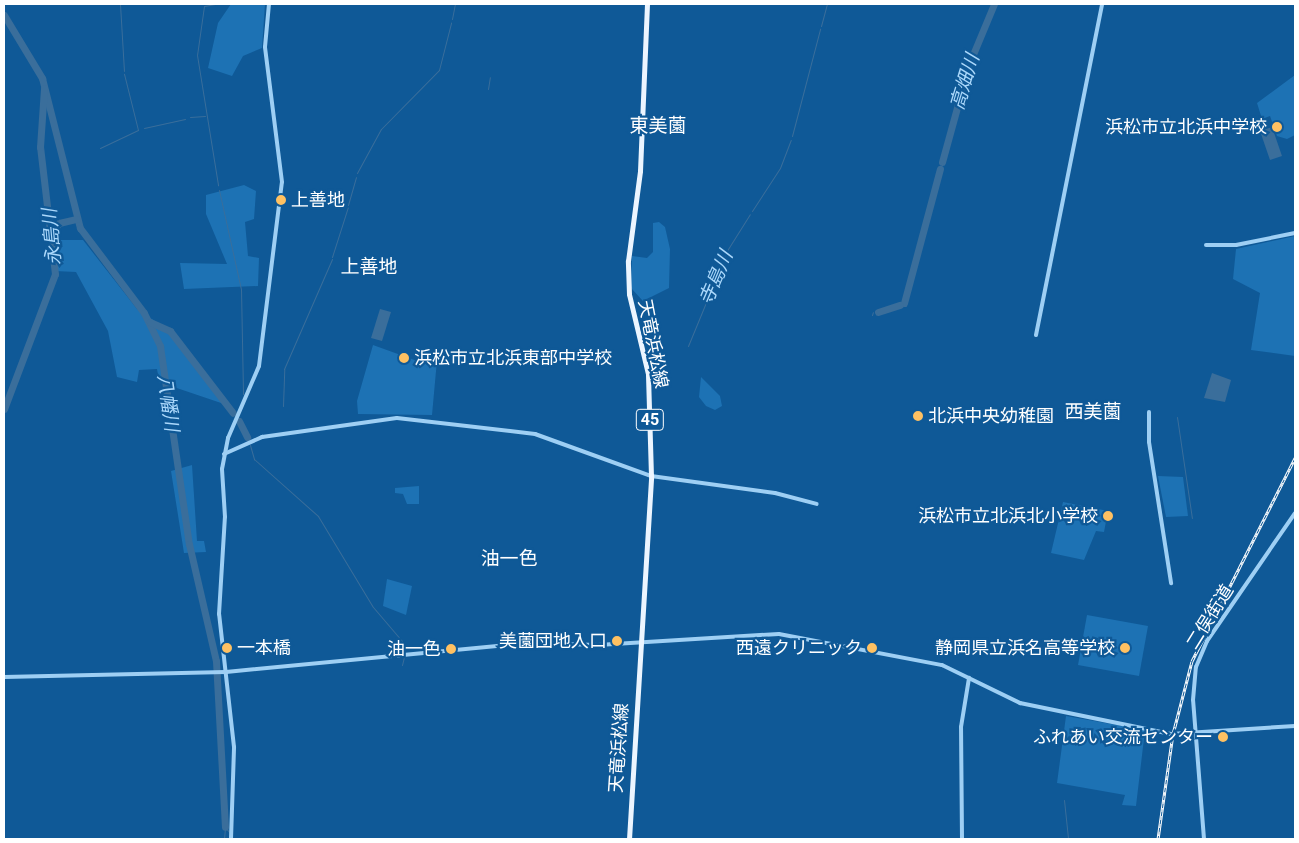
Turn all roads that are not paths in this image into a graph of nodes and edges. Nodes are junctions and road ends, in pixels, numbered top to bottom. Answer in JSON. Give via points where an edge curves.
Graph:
{"nodes":[{"id":1,"x":269,"y":4,"type":"edge"},
{"id":2,"x":647,"y":4,"type":"edge"},
{"id":3,"x":1102,"y":4,"type":"edge"},
{"id":4,"x":1295,"y":233,"type":"edge"},
{"id":5,"x":1206,"y":245,"type":"dead end"},
{"id":6,"x":1036,"y":335,"type":"dead end"},
{"id":7,"x":1149,"y":412,"type":"dead end"},
{"id":8,"x":224,"y":454,"type":"junction"},
{"id":9,"x":651,"y":476,"type":"junction"},
{"id":10,"x":818,"y":504,"type":"dead end"},
{"id":11,"x":1295,"y":513,"type":"edge"},
{"id":12,"x":1171,"y":583,"type":"dead end"},
{"id":13,"x":641,"y":643,"type":"junction"},
{"id":14,"x":224,"y":671,"type":"junction"},
{"id":15,"x":4,"y":678,"type":"edge"},
{"id":16,"x":969,"y":678,"type":"junction"},
{"id":17,"x":1295,"y":726,"type":"edge"},
{"id":18,"x":1197,"y":735,"type":"junction"},
{"id":19,"x":231,"y":836,"type":"edge"},
{"id":20,"x":629,"y":839,"type":"edge"},
{"id":21,"x":962,"y":839,"type":"edge"},
{"id":22,"x":1204,"y":839,"type":"edge"}],
"edges":[{"from":1,"to":8,"type":"street","via":[[265,47],[282,182],[259,366]]},
{"from":2,"to":9,"type":"main road","name":"天竜浜松線","number":"45","via":[[640,171],[628,261],[629,294],[648,374]]},
{"from":3,"to":6,"type":"street"},
{"from":4,"to":5,"type":"street","via":[[1236,245]]},
{"from":7,"to":12,"type":"street","via":[[1149,442]]},
{"from":8,"to":9,"type":"street","via":[[249,443],[345,422],[397,418],[535,434]]},
{"from":8,"to":14,"type":"street","via":[[219,614]]},
{"from":9,"to":10,"type":"street","via":[[775,493]]},
{"from":9,"to":13,"type":"main road","name":"天竜浜松線","number":"45"},
{"from":11,"to":18,"type":"street","name":"二俣街道","via":[[1201,654],[1193,682]]},
{"from":13,"to":14,"type":"street","via":[[528,643]]},
{"from":13,"to":16,"type":"street","via":[[800,636],[942,665]]},
{"from":13,"to":20,"type":"main road","name":"天竜浜松線","number":"45"},
{"from":14,"to":15,"type":"street"},
{"from":14,"to":19,"type":"street","via":[[235,760]]},
{"from":16,"to":18,"type":"street","via":[[1031,706],[1171,734]]},
{"from":16,"to":21,"type":"street","via":[[961,727]]},
{"from":17,"to":18,"type":"street"},
{"from":18,"to":22,"type":"street","name":"二俣街道"}]}
